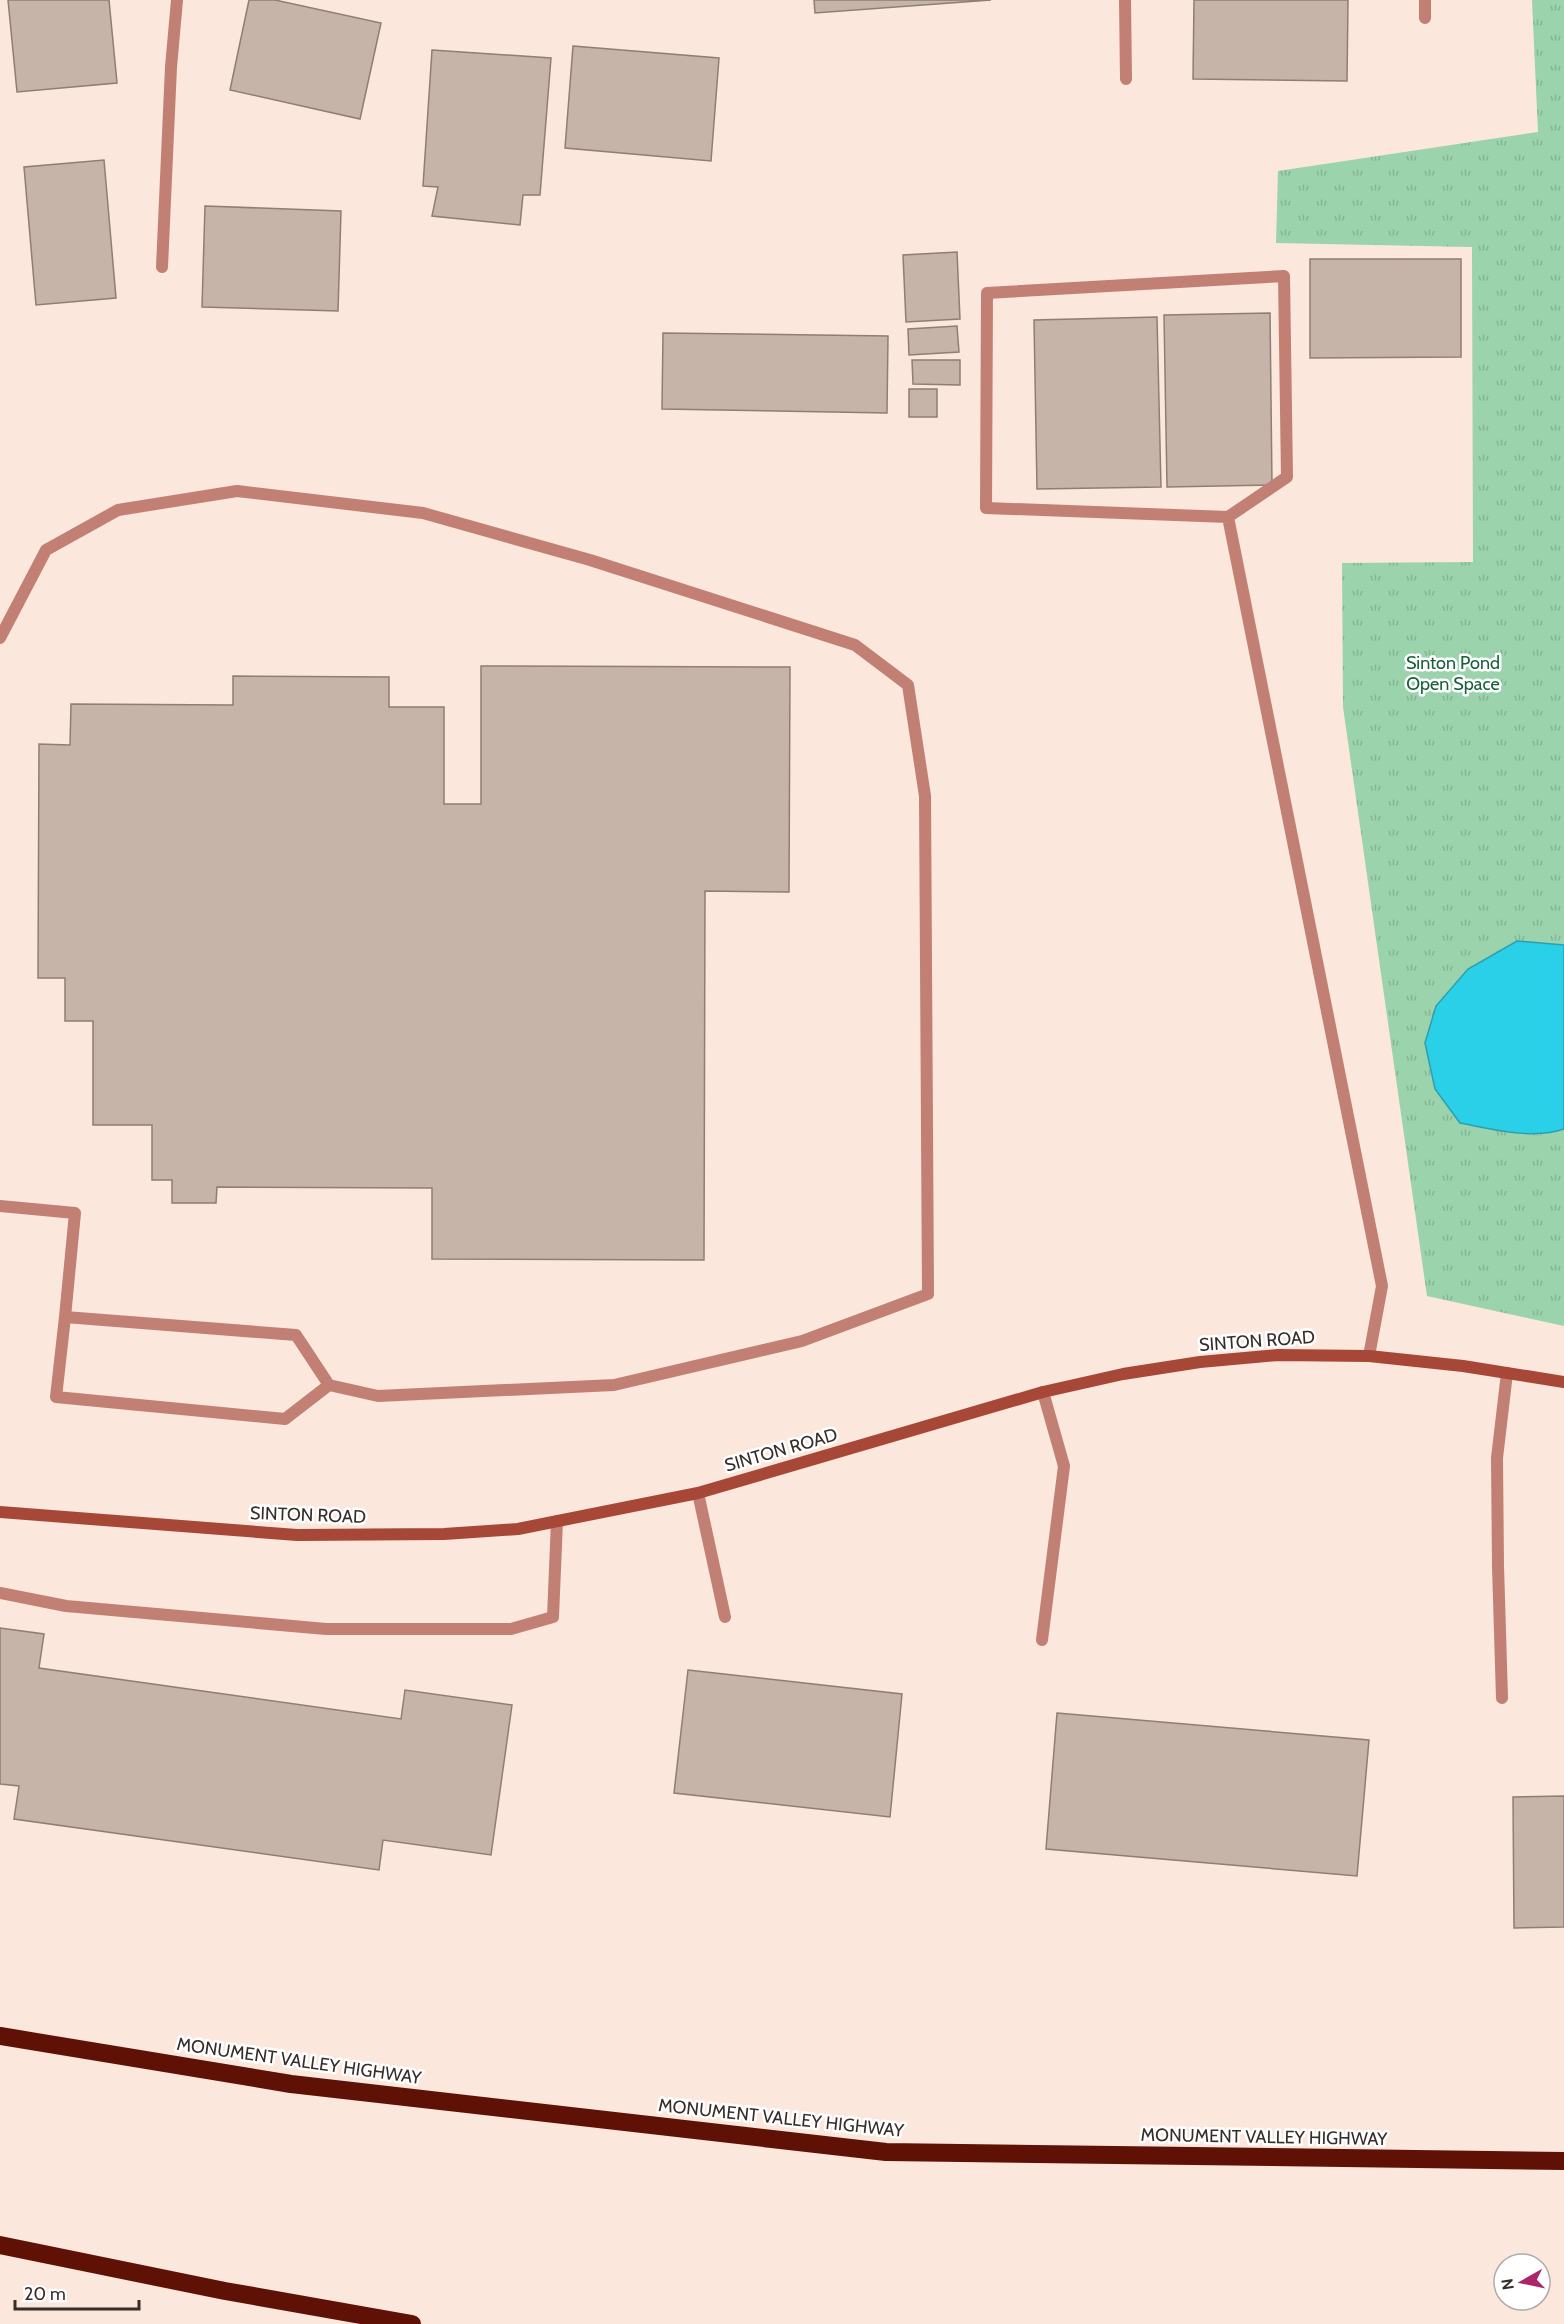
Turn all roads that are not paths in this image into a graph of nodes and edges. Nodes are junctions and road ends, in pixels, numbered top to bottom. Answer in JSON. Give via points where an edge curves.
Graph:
{"nodes":[{"id":1,"x":177,"y":0,"type":"edge"},
{"id":2,"x":1125,"y":0,"type":"edge"},
{"id":3,"x":1425,"y":0,"type":"edge"},
{"id":4,"x":1425,"y":18,"type":"dead end"},
{"id":5,"x":1126,"y":79,"type":"dead end"},
{"id":6,"x":162,"y":267,"type":"dead end"},
{"id":7,"x":1228,"y":517,"type":"junction"},
{"id":8,"x":0,"y":638,"type":"edge"},
{"id":9,"x":0,"y":1206,"type":"edge"},
{"id":10,"x":65,"y":1317,"type":"junction"},
{"id":11,"x":1369,"y":1356,"type":"junction"},
{"id":12,"x":1507,"y":1373,"type":"junction"},
{"id":13,"x":1564,"y":1382,"type":"edge"},
{"id":14,"x":329,"y":1385,"type":"junction"},
{"id":15,"x":1043,"y":1392,"type":"junction"},
{"id":16,"x":698,"y":1493,"type":"junction"},
{"id":17,"x":0,"y":1512,"type":"edge"},
{"id":18,"x":557,"y":1521,"type":"junction"},
{"id":19,"x":0,"y":1593,"type":"edge"},
{"id":20,"x":725,"y":1617,"type":"dead end"},
{"id":21,"x":1042,"y":1640,"type":"dead end"},
{"id":22,"x":1502,"y":1698,"type":"dead end"},
{"id":23,"x":0,"y":2036,"type":"edge"},
{"id":24,"x":1564,"y":2161,"type":"edge"},
{"id":25,"x":0,"y":2245,"type":"edge"},
{"id":26,"x":412,"y":2324,"type":"edge"}],
"edges":[{"from":1,"to":6,"type":"lane"},
{"from":2,"to":5,"type":"lane"},
{"from":3,"to":4,"type":"lane"},
{"from":7,"to":7,"type":"lane","via":[[986,508],[987,292],[1284,276],[1287,477]]},
{"from":7,"to":11,"type":"lane","via":[[1382,1286]]},
{"from":8,"to":14,"type":"lane","via":[[46,550],[118,510],[237,491],[423,513],[590,560],[855,645],[908,685],[925,796],[928,1294],[802,1341],[614,1385],[378,1396]]},
{"from":9,"to":10,"type":"lane","via":[[75,1213]]},
{"from":10,"to":14,"type":"lane","via":[[296,1335]]},
{"from":10,"to":14,"type":"lane","via":[[56,1397],[285,1419]]},
{"from":11,"to":12,"type":"street","name":"SINTON ROAD"},
{"from":11,"to":15,"type":"street","name":"SINTON ROAD","via":[[1278,1355],[1200,1362]]},
{"from":12,"to":13,"type":"street","name":"SINTON ROAD"},
{"from":12,"to":22,"type":"lane","via":[[1497,1458]]},
{"from":15,"to":16,"type":"street","name":"SINTON ROAD"},
{"from":15,"to":21,"type":"lane","via":[[1064,1466]]},
{"from":16,"to":18,"type":"street","name":"SINTON ROAD"},
{"from":16,"to":20,"type":"lane"},
{"from":17,"to":18,"type":"street","name":"SINTON ROAD","via":[[297,1535],[444,1534],[518,1529]]},
{"from":18,"to":19,"type":"lane","via":[[554,1617],[511,1629],[326,1629],[66,1606]]},
{"from":23,"to":24,"type":"highway","name":"MONUMENT VALLEY HIGHWAY","via":[[291,2084],[886,2152]]},
{"from":25,"to":26,"type":"highway"}]}
